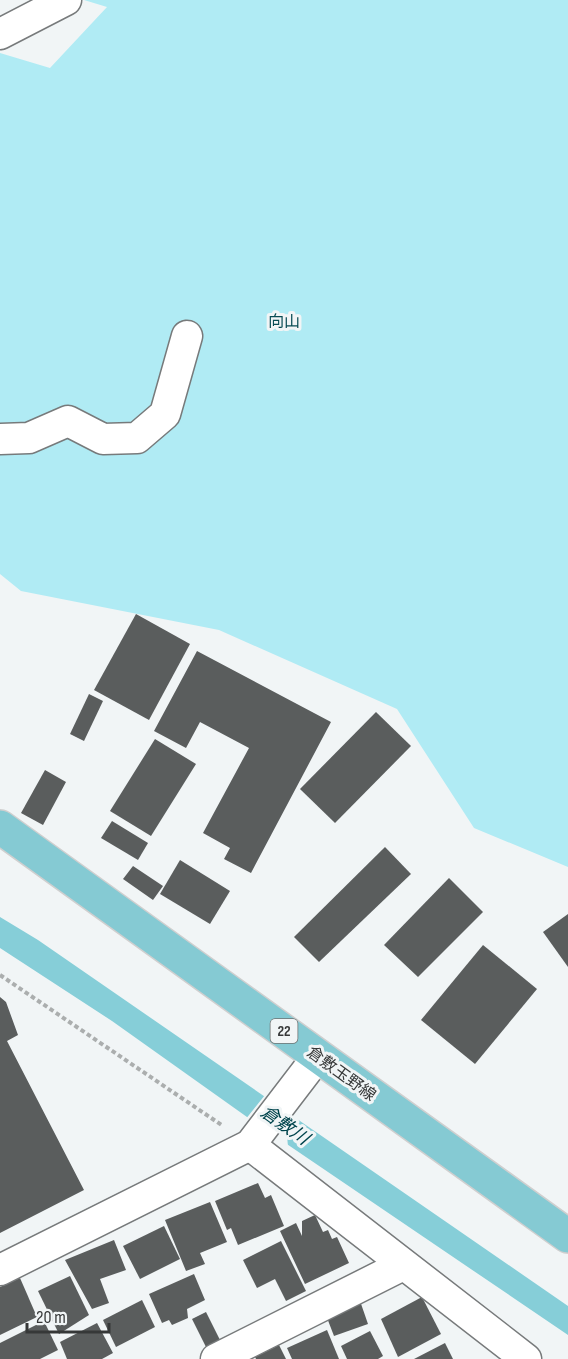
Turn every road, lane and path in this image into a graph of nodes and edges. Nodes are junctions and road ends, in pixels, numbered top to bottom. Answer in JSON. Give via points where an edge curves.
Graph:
{"nodes":[{"id":1,"x":66,"y":0,"type":"edge"},
{"id":2,"x":0,"y":34,"type":"edge"},
{"id":3,"x":187,"y":336,"type":"dead end"},
{"id":4,"x":0,"y":439,"type":"edge"},
{"id":5,"x":0,"y":827,"type":"edge"},
{"id":6,"x":0,"y":975,"type":"edge"},
{"id":7,"x":318,"y":1056,"type":"junction"},
{"id":8,"x":254,"y":1142,"type":"junction"},
{"id":9,"x":568,"y":1236,"type":"edge"},
{"id":10,"x":403,"y":1265,"type":"junction"},
{"id":11,"x":0,"y":1270,"type":"edge"},
{"id":12,"x":216,"y":1359,"type":"edge"},
{"id":13,"x":526,"y":1359,"type":"edge"}],
"edges":[{"from":1,"to":2,"type":"street"},
{"from":3,"to":4,"type":"street","via":[[165,414],[137,438],[103,439],[68,421],[29,438]]},
{"from":5,"to":7,"type":"main road","name":"倉敷玉野線","number":"22"},
{"from":6,"to":8,"type":"path"},
{"from":7,"to":8,"type":"street"},
{"from":7,"to":9,"type":"main road","name":"倉敷玉野線","number":"22"},
{"from":8,"to":10,"type":"street"},
{"from":8,"to":11,"type":"street"},
{"from":10,"to":12,"type":"street"},
{"from":10,"to":13,"type":"street"}]}
